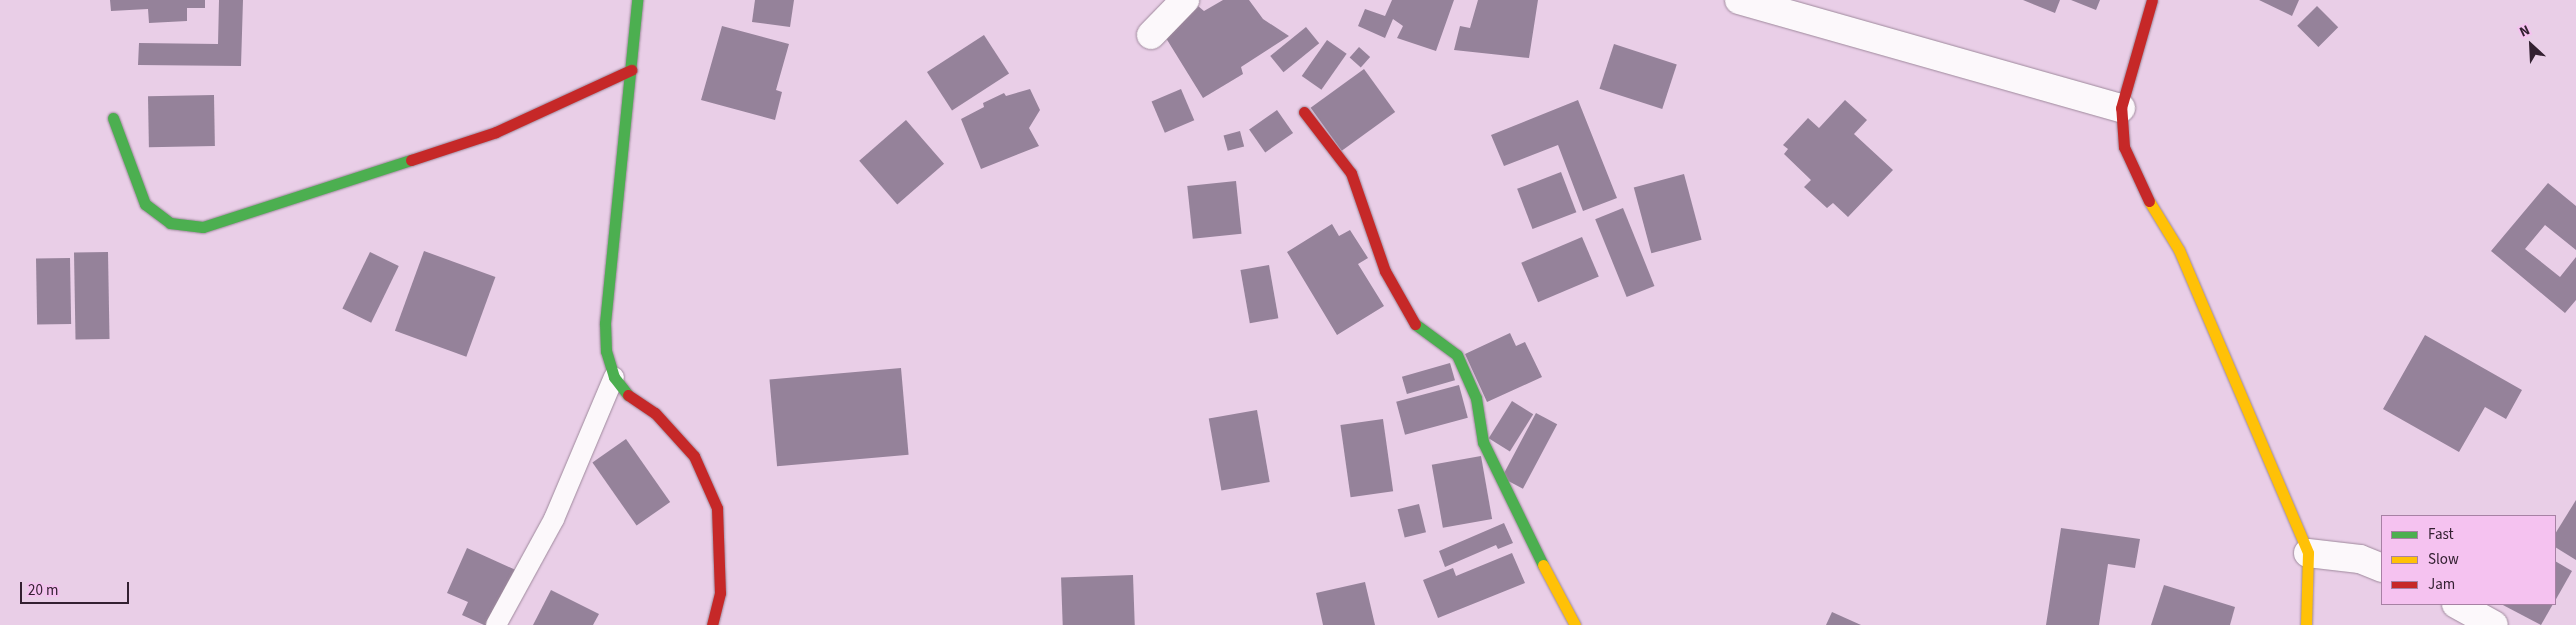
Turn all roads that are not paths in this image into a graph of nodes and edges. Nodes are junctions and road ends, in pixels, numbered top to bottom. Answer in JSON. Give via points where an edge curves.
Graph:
{"nodes":[{"id":1,"x":637,"y":0,"type":"edge"},
{"id":2,"x":1185,"y":0,"type":"edge"},
{"id":3,"x":1739,"y":0,"type":"edge"},
{"id":4,"x":2152,"y":0,"type":"edge"},
{"id":5,"x":1151,"y":35,"type":"dead end"},
{"id":6,"x":631,"y":70,"type":"junction"},
{"id":7,"x":2121,"y":108,"type":"junction"},
{"id":8,"x":1304,"y":112,"type":"dead end"},
{"id":9,"x":112,"y":118,"type":"dead end"},
{"id":10,"x":614,"y":377,"type":"junction"},
{"id":11,"x":2308,"y":553,"type":"junction"},
{"id":12,"x":2381,"y":568,"type":"edge"},
{"id":13,"x":2458,"y":605,"type":"edge"},
{"id":14,"x":496,"y":625,"type":"edge"},
{"id":15,"x":712,"y":625,"type":"edge"},
{"id":16,"x":1575,"y":625,"type":"edge"},
{"id":17,"x":2306,"y":625,"type":"edge"},
{"id":18,"x":2494,"y":625,"type":"edge"}],
"edges":[{"from":1,"to":6,"type":"street"},
{"from":2,"to":5,"type":"street"},
{"from":3,"to":7,"type":"street"},
{"from":4,"to":7,"type":"street"},
{"from":6,"to":9,"type":"street","via":[[496,132],[204,227],[170,223],[145,204]]},
{"from":6,"to":10,"type":"street","via":[[605,323],[606,351]]},
{"from":7,"to":11,"type":"street","via":[[2124,147],[2140,186],[2198,291]]},
{"from":8,"to":16,"type":"street","via":[[1351,173],[1385,271],[1410,320],[1457,355],[1476,398],[1483,442]]},
{"from":10,"to":14,"type":"lane","via":[[554,519]]},
{"from":10,"to":15,"type":"street","via":[[631,398],[655,413],[694,456],[717,508],[720,592]]},
{"from":11,"to":12,"type":"street","via":[[2360,559]]},
{"from":11,"to":17,"type":"street"},
{"from":13,"to":18,"type":"street"}]}
